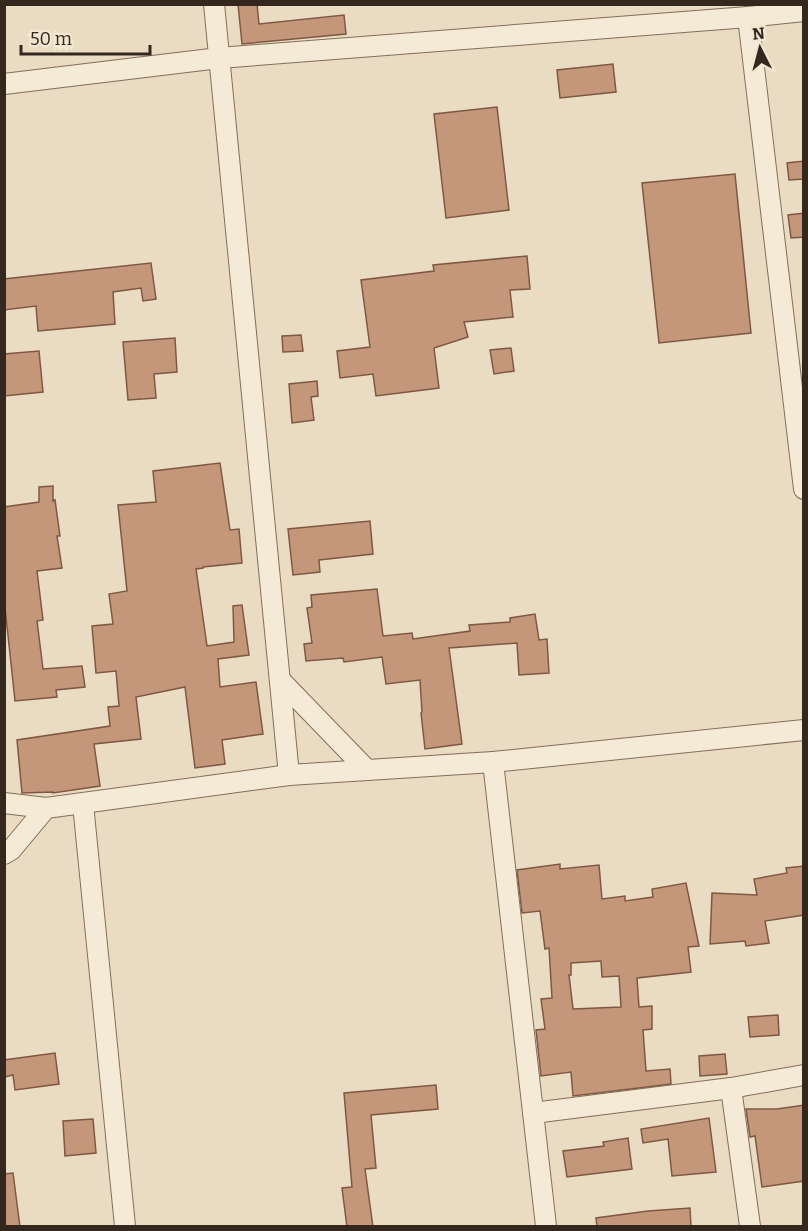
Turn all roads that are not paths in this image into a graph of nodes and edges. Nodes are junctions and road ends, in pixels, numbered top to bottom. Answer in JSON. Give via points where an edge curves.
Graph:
{"nodes":[{"id":1,"x":214,"y":4,"type":"edge"},
{"id":2,"x":804,"y":10,"type":"edge"},
{"id":3,"x":747,"y":17,"type":"junction"},
{"id":4,"x":219,"y":58,"type":"junction"},
{"id":5,"x":4,"y":84,"type":"edge"},
{"id":6,"x":804,"y":489,"type":"edge"},
{"id":7,"x":280,"y":681,"type":"junction"},
{"id":8,"x":804,"y":730,"type":"edge"},
{"id":9,"x":494,"y":762,"type":"junction"},
{"id":10,"x":367,"y":770,"type":"junction"},
{"id":11,"x":289,"y":775,"type":"junction"},
{"id":12,"x":4,"y":803,"type":"edge"},
{"id":13,"x":83,"y":804,"type":"junction"},
{"id":14,"x":46,"y":808,"type":"junction"},
{"id":15,"x":4,"y":854,"type":"edge"},
{"id":16,"x":804,"y":1075,"type":"edge"},
{"id":17,"x":731,"y":1088,"type":"junction"},
{"id":18,"x":533,"y":1113,"type":"junction"},
{"id":19,"x":125,"y":1227,"type":"edge"},
{"id":20,"x":546,"y":1227,"type":"edge"},
{"id":21,"x":750,"y":1227,"type":"edge"}],
"edges":[{"from":1,"to":4,"type":"street"},
{"from":2,"to":3,"type":"street"},
{"from":3,"to":4,"type":"street"},
{"from":3,"to":6,"type":"street"},
{"from":4,"to":5,"type":"street"},
{"from":4,"to":7,"type":"street"},
{"from":7,"to":10,"type":"street"},
{"from":7,"to":11,"type":"street"},
{"from":8,"to":9,"type":"street"},
{"from":9,"to":10,"type":"street"},
{"from":9,"to":18,"type":"street"},
{"from":10,"to":11,"type":"street"},
{"from":11,"to":13,"type":"street"},
{"from":12,"to":14,"type":"street"},
{"from":13,"to":14,"type":"street"},
{"from":13,"to":19,"type":"street"},
{"from":14,"to":15,"type":"street"},
{"from":16,"to":17,"type":"street"},
{"from":17,"to":18,"type":"street"},
{"from":17,"to":21,"type":"street"},
{"from":18,"to":20,"type":"street"}]}
